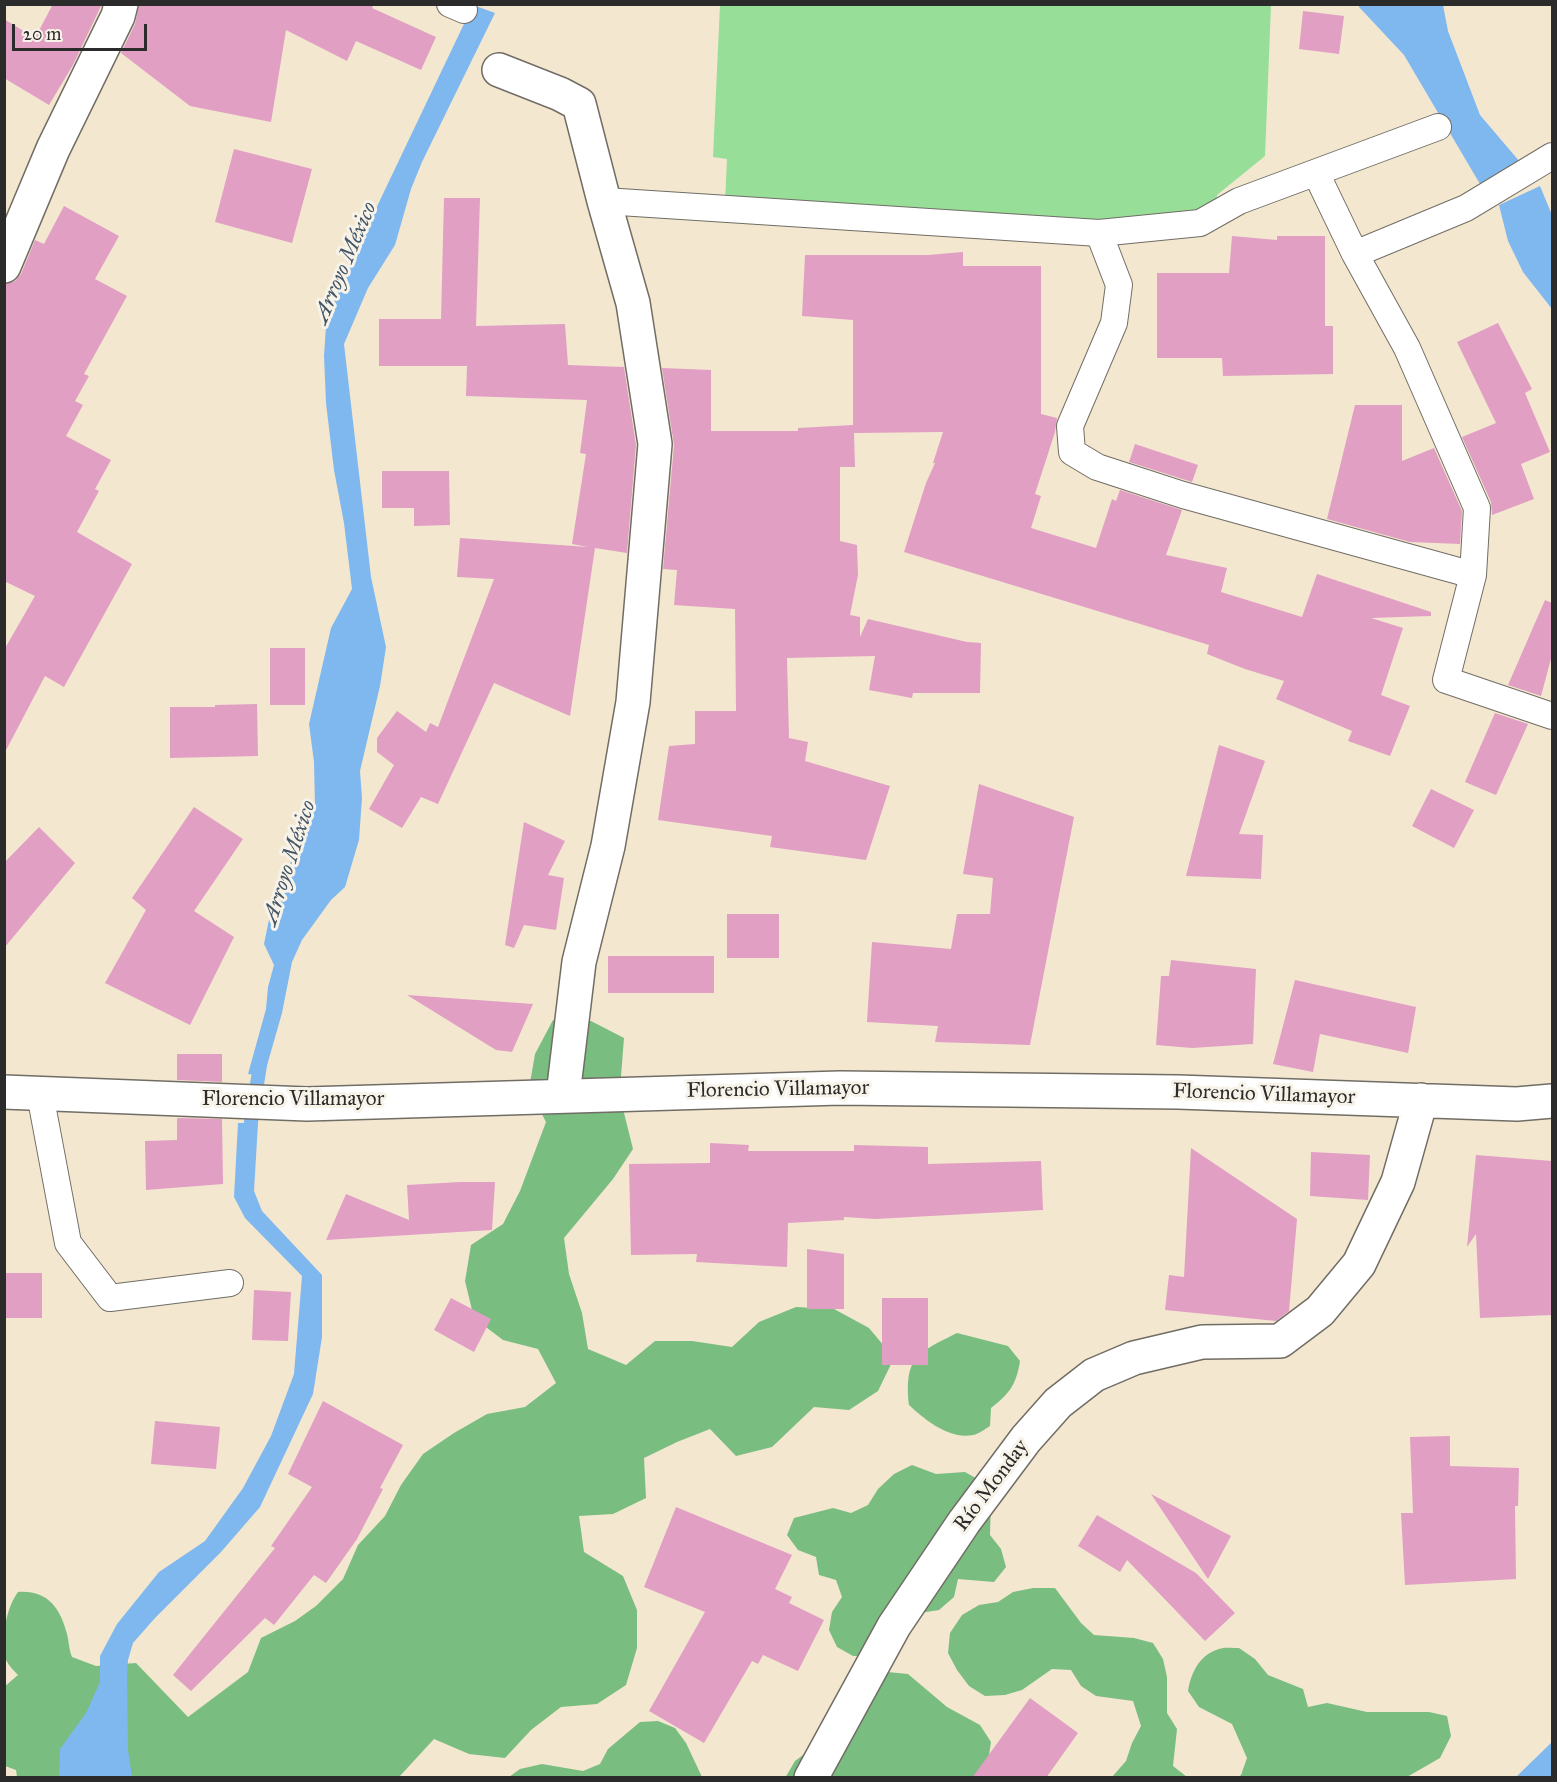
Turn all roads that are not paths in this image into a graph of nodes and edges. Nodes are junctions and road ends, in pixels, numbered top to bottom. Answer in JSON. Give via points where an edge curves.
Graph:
{"nodes":[{"id":1,"x":121,"y":4,"type":"edge"},
{"id":2,"x":499,"y":70,"type":"dead end"},
{"id":3,"x":1438,"y":127,"type":"dead end"},
{"id":4,"x":1552,"y":156,"type":"edge"},
{"id":5,"x":1316,"y":173,"type":"junction"},
{"id":6,"x":604,"y":201,"type":"junction"},
{"id":7,"x":1099,"y":233,"type":"junction"},
{"id":8,"x":1354,"y":254,"type":"junction"},
{"id":9,"x":4,"y":266,"type":"edge"},
{"id":10,"x":1473,"y":575,"type":"junction"},
{"id":11,"x":1552,"y":716,"type":"edge"},
{"id":12,"x":4,"y":1092,"type":"edge"},
{"id":13,"x":40,"y":1094,"type":"junction"},
{"id":14,"x":563,"y":1095,"type":"junction"},
{"id":15,"x":1420,"y":1100,"type":"junction"},
{"id":16,"x":1552,"y":1101,"type":"edge"},
{"id":17,"x":230,"y":1283,"type":"dead end"},
{"id":18,"x":811,"y":1778,"type":"edge"}],
"edges":[{"from":1,"to":9,"type":"street"},
{"from":2,"to":6,"type":"street","via":[[579,104]]},
{"from":3,"to":5,"type":"lane"},
{"from":4,"to":8,"type":"lane","via":[[1466,208]]},
{"from":5,"to":7,"type":"lane","via":[[1239,201],[1200,223]]},
{"from":5,"to":8,"type":"lane"},
{"from":6,"to":7,"type":"lane"},
{"from":6,"to":14,"type":"street","via":[[633,303],[655,444],[633,702],[608,846],[579,962]]},
{"from":7,"to":10,"type":"lane","via":[[1119,285],[1113,323],[1070,426],[1072,452],[1097,467],[1183,495]]},
{"from":8,"to":10,"type":"lane","via":[[1407,348],[1477,508]]},
{"from":10,"to":11,"type":"lane","via":[[1446,680]]},
{"from":12,"to":13,"type":"street","name":"Florencio Villamayor"},
{"from":13,"to":14,"type":"street","name":"Florencio Villamayor","via":[[307,1104]]},
{"from":13,"to":17,"type":"lane","via":[[68,1243],[110,1298]]},
{"from":14,"to":15,"type":"street","name":"Florencio Villamayor","via":[[840,1088]]},
{"from":15,"to":16,"type":"street","name":"Florencio Villamayor","via":[[1517,1104]]},
{"from":15,"to":18,"type":"street","name":"Río Monday","via":[[1398,1182],[1359,1264],[1320,1311],[1280,1341],[1202,1342],[1134,1358],[1094,1375],[1058,1403],[964,1522],[894,1626]]}]}
